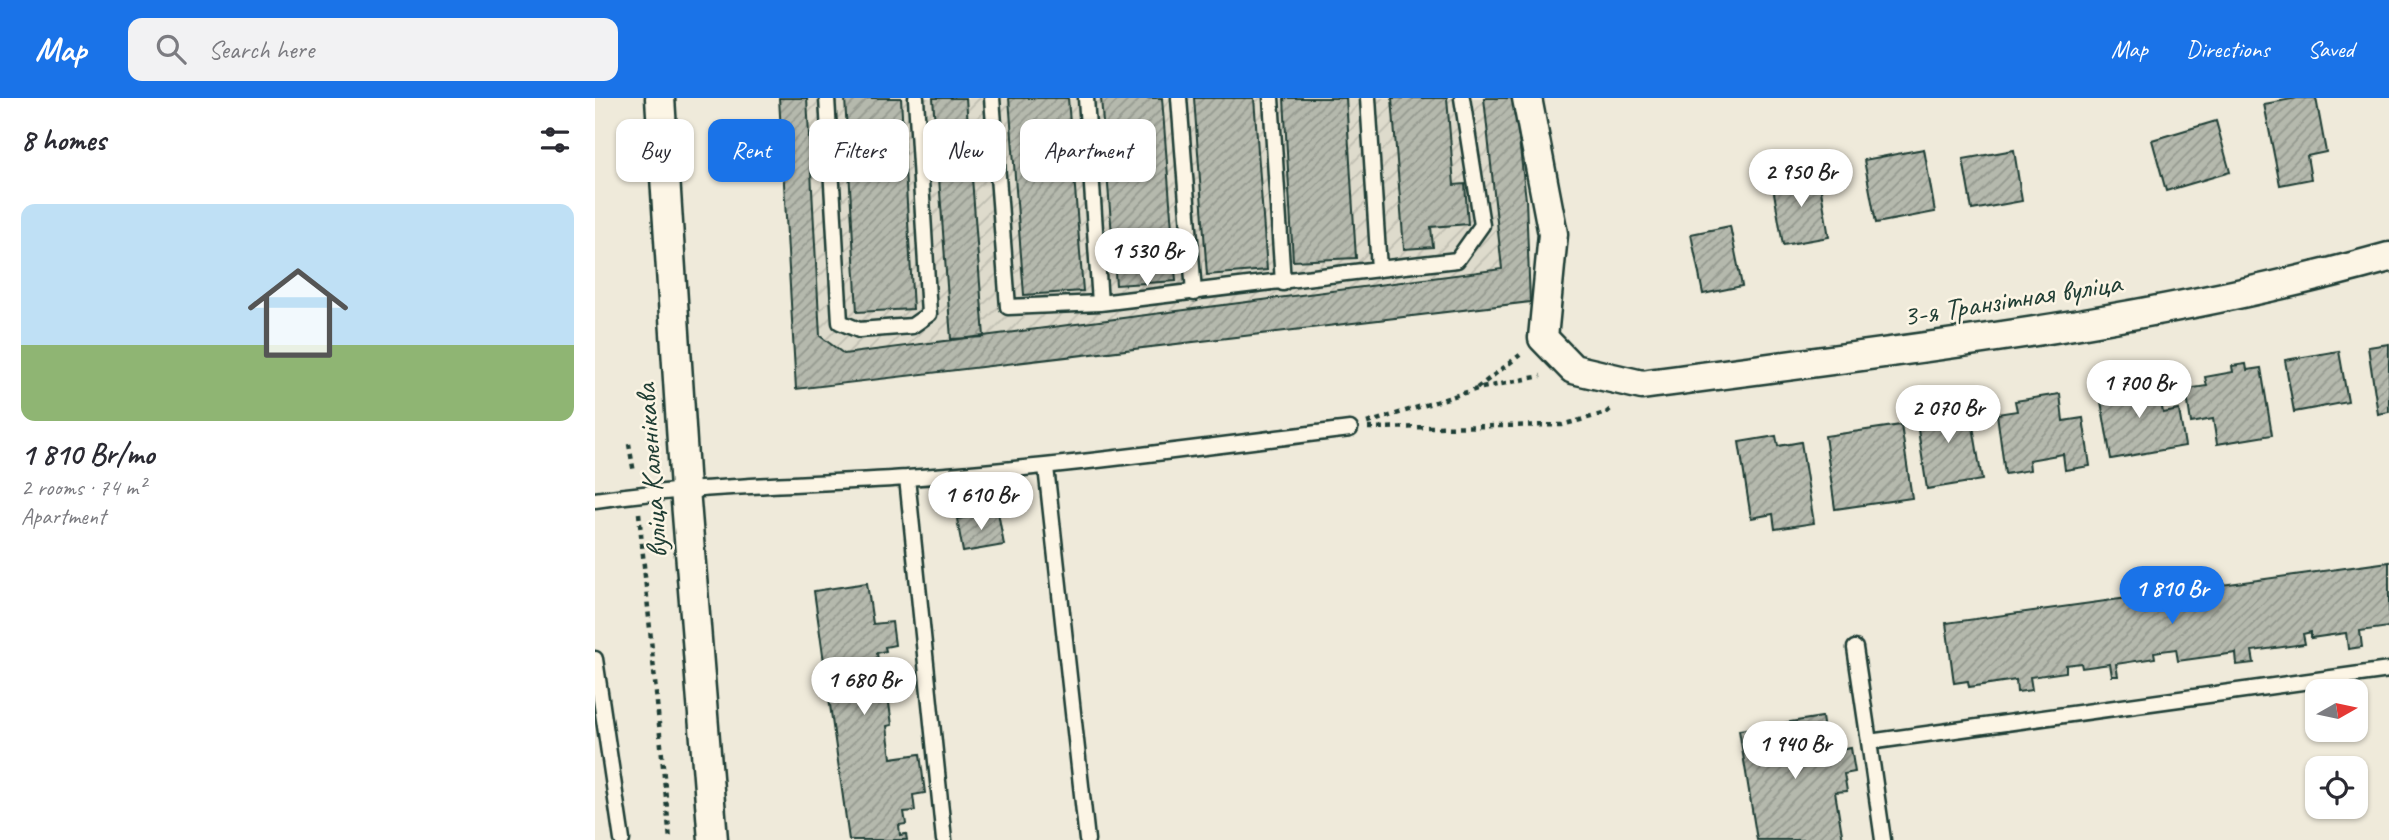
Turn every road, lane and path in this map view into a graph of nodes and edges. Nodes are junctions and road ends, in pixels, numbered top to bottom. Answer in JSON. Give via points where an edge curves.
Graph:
{"nodes":[{"id":1,"x":660,"y":98,"type":"edge"},
{"id":2,"x":827,"y":98,"type":"edge"},
{"id":3,"x":915,"y":98,"type":"edge"},
{"id":4,"x":992,"y":98,"type":"edge"},
{"id":5,"x":1086,"y":98,"type":"edge"},
{"id":6,"x":1179,"y":98,"type":"edge"},
{"id":7,"x":1271,"y":98,"type":"edge"},
{"id":8,"x":1369,"y":98,"type":"edge"},
{"id":9,"x":1462,"y":98,"type":"edge"},
{"id":10,"x":1527,"y":98,"type":"edge"},
{"id":11,"x":2389,"y":257,"type":"edge"},
{"id":12,"x":1379,"y":270,"type":"junction"},
{"id":13,"x":1283,"y":283,"type":"junction"},
{"id":14,"x":1194,"y":293,"type":"junction"},
{"id":15,"x":1100,"y":303,"type":"junction"},
{"id":16,"x":1543,"y":338,"type":"junction"},
{"id":17,"x":1573,"y":369,"type":"junction"},
{"id":18,"x":1642,"y":385,"type":"junction"},
{"id":19,"x":1477,"y":389,"type":"junction"},
{"id":20,"x":1350,"y":429,"type":"junction"},
{"id":21,"x":629,"y":444,"type":"dead end"},
{"id":22,"x":1046,"y":467,"type":"junction"},
{"id":23,"x":908,"y":478,"type":"junction"},
{"id":24,"x":685,"y":489,"type":"junction"},
{"id":25,"x":637,"y":494,"type":"junction"},
{"id":26,"x":595,"y":500,"type":"edge"},
{"id":27,"x":1855,"y":648,"type":"dead end"},
{"id":28,"x":595,"y":659,"type":"edge"},
{"id":29,"x":2389,"y":670,"type":"edge"},
{"id":30,"x":1869,"y":742,"type":"junction"},
{"id":31,"x":622,"y":840,"type":"edge"},
{"id":32,"x":670,"y":840,"type":"edge"},
{"id":33,"x":713,"y":840,"type":"edge"},
{"id":34,"x":944,"y":840,"type":"edge"},
{"id":35,"x":1087,"y":840,"type":"edge"},
{"id":36,"x":1883,"y":840,"type":"edge"}],
"edges":[{"from":1,"to":24,"type":"street","name":"вуліца Каленікава"},
{"from":2,"to":3,"type":"lane","via":[[840,322],[859,330],[912,326],[929,314]]},
{"from":4,"to":15,"type":"lane","via":[[1008,307]]},
{"from":5,"to":15,"type":"lane"},
{"from":6,"to":14,"type":"lane"},
{"from":7,"to":13,"type":"lane"},
{"from":8,"to":12,"type":"lane"},
{"from":9,"to":12,"type":"lane","via":[[1482,225],[1457,260]]},
{"from":10,"to":16,"type":"street","via":[[1553,234]]},
{"from":11,"to":18,"type":"street","name":"3-я Транзітная вуліца","via":[[2325,275],[2066,327]]},
{"from":12,"to":13,"type":"lane"},
{"from":13,"to":14,"type":"lane"},
{"from":14,"to":15,"type":"lane"},
{"from":16,"to":17,"type":"street"},
{"from":16,"to":19,"type":"path"},
{"from":17,"to":18,"type":"street"},
{"from":17,"to":19,"type":"path"},
{"from":18,"to":20,"type":"path","via":[[1606,412],[1562,425]]},
{"from":19,"to":20,"type":"path"},
{"from":20,"to":22,"type":"lane"},
{"from":21,"to":25,"type":"path"},
{"from":22,"to":23,"type":"lane"},
{"from":22,"to":35,"type":"lane"},
{"from":23,"to":24,"type":"lane"},
{"from":23,"to":34,"type":"lane"},
{"from":24,"to":25,"type":"lane"},
{"from":24,"to":33,"type":"street","name":"вуліца Каленікава"},
{"from":25,"to":26,"type":"lane"},
{"from":25,"to":32,"type":"path"},
{"from":27,"to":30,"type":"lane"},
{"from":28,"to":31,"type":"lane"},
{"from":29,"to":30,"type":"lane"},
{"from":30,"to":36,"type":"lane"}]}
